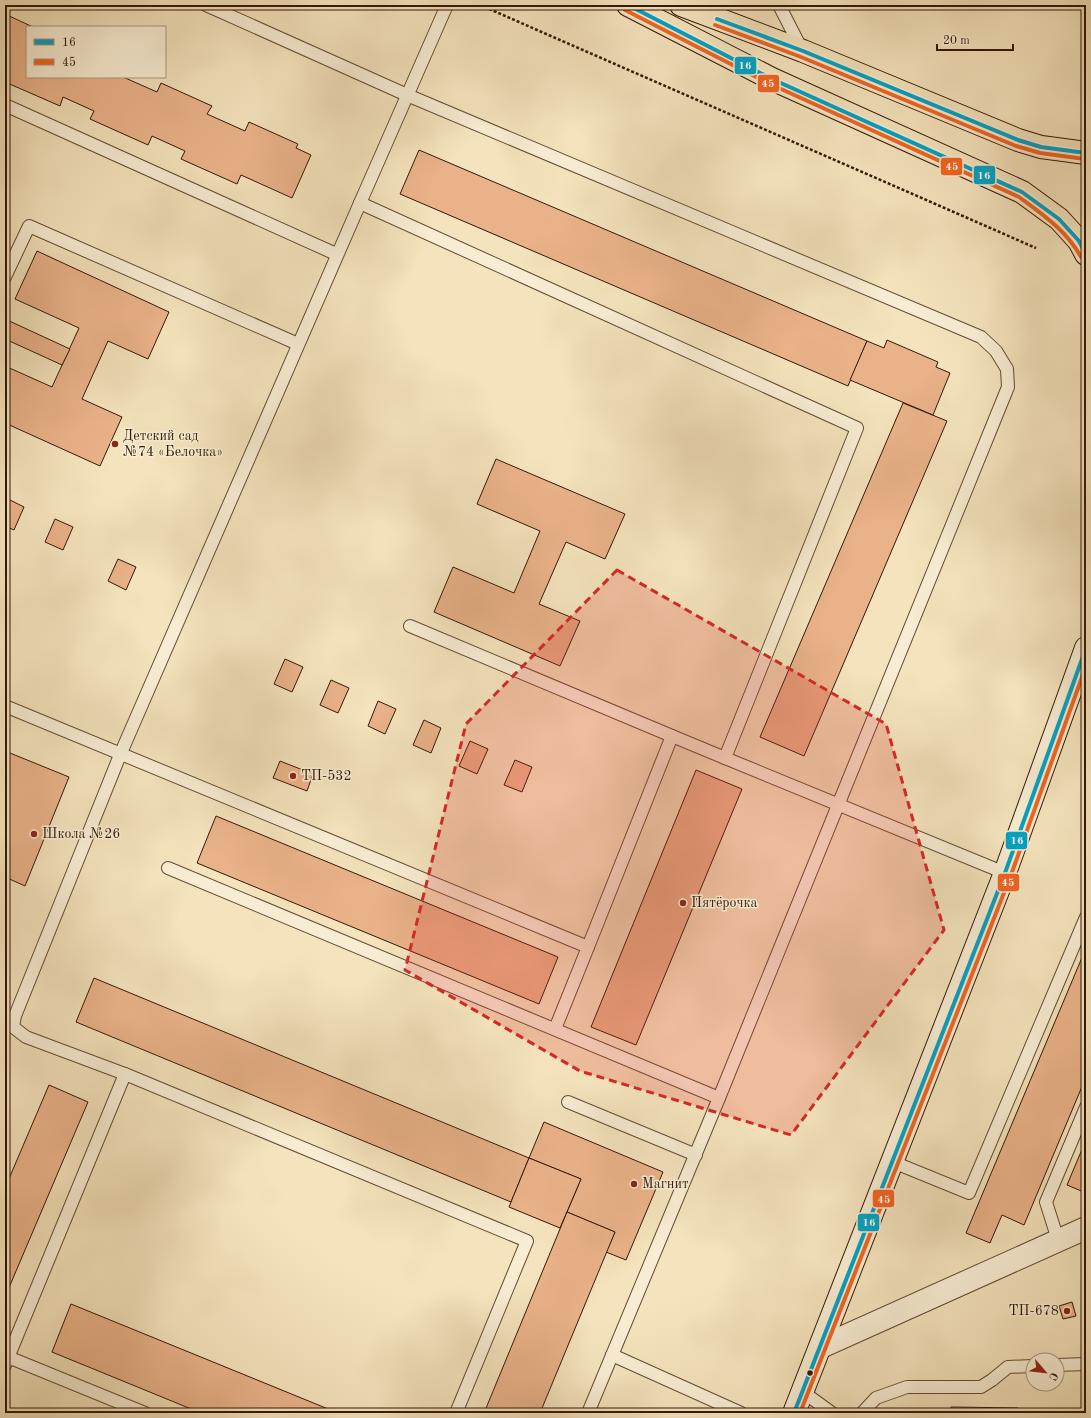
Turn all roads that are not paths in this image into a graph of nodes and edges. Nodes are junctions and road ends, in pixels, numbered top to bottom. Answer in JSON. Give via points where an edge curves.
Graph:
{"nodes":[{"id":1,"x":206,"y":5,"type":"edge"},
{"id":2,"x":447,"y":5,"type":"edge"},
{"id":3,"x":628,"y":5,"type":"edge"},
{"id":4,"x":681,"y":5,"type":"edge"},
{"id":5,"x":779,"y":5,"type":"edge"},
{"id":6,"x":803,"y":52,"type":"junction"},
{"id":7,"x":407,"y":95,"type":"junction"},
{"id":8,"x":5,"y":105,"type":"edge"},
{"id":9,"x":1086,"y":153,"type":"edge"},
{"id":10,"x":360,"y":204,"type":"junction"},
{"id":11,"x":336,"y":254,"type":"junction"},
{"id":12,"x":1086,"y":254,"type":"edge"},
{"id":13,"x":5,"y":277,"type":"edge"},
{"id":14,"x":298,"y":344,"type":"junction"},
{"id":15,"x":410,"y":626,"type":"dead end"},
{"id":16,"x":1086,"y":648,"type":"edge"},
{"id":17,"x":1086,"y":686,"type":"edge"},
{"id":18,"x":5,"y":706,"type":"edge"},
{"id":19,"x":672,"y":736,"type":"junction"},
{"id":20,"x":120,"y":755,"type":"junction"},
{"id":21,"x":725,"y":758,"type":"junction"},
{"id":22,"x":839,"y":805,"type":"junction"},
{"id":23,"x":168,"y":868,"type":"dead end"},
{"id":24,"x":1005,"y":873,"type":"junction"},
{"id":25,"x":1086,"y":917,"type":"edge"},
{"id":26,"x":588,"y":948,"type":"junction"},
{"id":27,"x":9,"y":1025,"type":"edge"},
{"id":28,"x":555,"y":1029,"type":"junction"},
{"id":29,"x":125,"y":1074,"type":"junction"},
{"id":30,"x":719,"y":1098,"type":"junction"},
{"id":31,"x":568,"y":1102,"type":"dead end"},
{"id":32,"x":1086,"y":1107,"type":"edge"},
{"id":33,"x":696,"y":1155,"type":"junction"},
{"id":34,"x":892,"y":1162,"type":"junction"},
{"id":35,"x":1086,"y":1228,"type":"edge"},
{"id":36,"x":1058,"y":1240,"type":"junction"},
{"id":37,"x":821,"y":1347,"type":"junction"},
{"id":38,"x":612,"y":1355,"type":"junction"},
{"id":39,"x":7,"y":1361,"type":"edge"},
{"id":40,"x":1086,"y":1364,"type":"edge"},
{"id":41,"x":1065,"y":1365,"type":"edge"},
{"id":42,"x":1025,"y":1366,"type":"edge"},
{"id":43,"x":803,"y":1392,"type":"junction"},
{"id":44,"x":145,"y":1413,"type":"edge"},
{"id":45,"x":456,"y":1413,"type":"edge"},
{"id":46,"x":588,"y":1413,"type":"edge"},
{"id":47,"x":741,"y":1413,"type":"edge"},
{"id":48,"x":794,"y":1413,"type":"edge"},
{"id":49,"x":832,"y":1413,"type":"edge"},
{"id":50,"x":862,"y":1413,"type":"edge"}],
"edges":[{"from":1,"to":7,"type":"lane"},
{"from":2,"to":7,"type":"lane"},
{"from":3,"to":12,"type":"main road","via":[[772,79],[1022,192],[1059,219]]},
{"from":4,"to":6,"type":"main road"},
{"from":5,"to":6,"type":"lane"},
{"from":6,"to":9,"type":"main road","via":[[1018,140],[1041,147]]},
{"from":7,"to":10,"type":"lane"},
{"from":7,"to":22,"type":"lane","via":[[981,337],[996,352],[1007,369],[1008,387]]},
{"from":8,"to":11,"type":"lane"},
{"from":10,"to":11,"type":"lane"},
{"from":10,"to":21,"type":"lane","via":[[857,428]]},
{"from":11,"to":14,"type":"lane"},
{"from":13,"to":14,"type":"lane","via":[[29,226]]},
{"from":14,"to":20,"type":"lane"},
{"from":15,"to":19,"type":"lane"},
{"from":16,"to":24,"type":"main road"},
{"from":17,"to":24,"type":"main road"},
{"from":18,"to":20,"type":"lane"},
{"from":19,"to":21,"type":"lane"},
{"from":19,"to":26,"type":"lane"},
{"from":20,"to":26,"type":"lane"},
{"from":20,"to":27,"type":"lane","via":[[15,1016]]},
{"from":21,"to":22,"type":"lane"},
{"from":22,"to":24,"type":"lane"},
{"from":22,"to":30,"type":"lane"},
{"from":23,"to":28,"type":"lane"},
{"from":24,"to":34,"type":"main road"},
{"from":25,"to":34,"type":"lane","via":[[969,1193]]},
{"from":26,"to":28,"type":"lane"},
{"from":27,"to":29,"type":"lane","via":[[26,1037]]},
{"from":28,"to":30,"type":"lane"},
{"from":29,"to":39,"type":"lane"},
{"from":29,"to":45,"type":"lane","via":[[526,1241]]},
{"from":30,"to":33,"type":"lane"},
{"from":31,"to":33,"type":"lane"},
{"from":32,"to":36,"type":"lane","via":[[1046,1202]]},
{"from":33,"to":38,"type":"lane"},
{"from":34,"to":37,"type":"main road"},
{"from":35,"to":36,"type":"main road"},
{"from":36,"to":37,"type":"main road"},
{"from":37,"to":43,"type":"main road"},
{"from":38,"to":46,"type":"lane"},
{"from":38,"to":47,"type":"lane"},
{"from":39,"to":44,"type":"lane"},
{"from":40,"to":41,"type":"lane"},
{"from":42,"to":50,"type":"lane","via":[[1008,1366],[981,1387],[907,1387],[876,1398]]},
{"from":43,"to":48,"type":"main road"},
{"from":43,"to":49,"type":"lane"}]}
